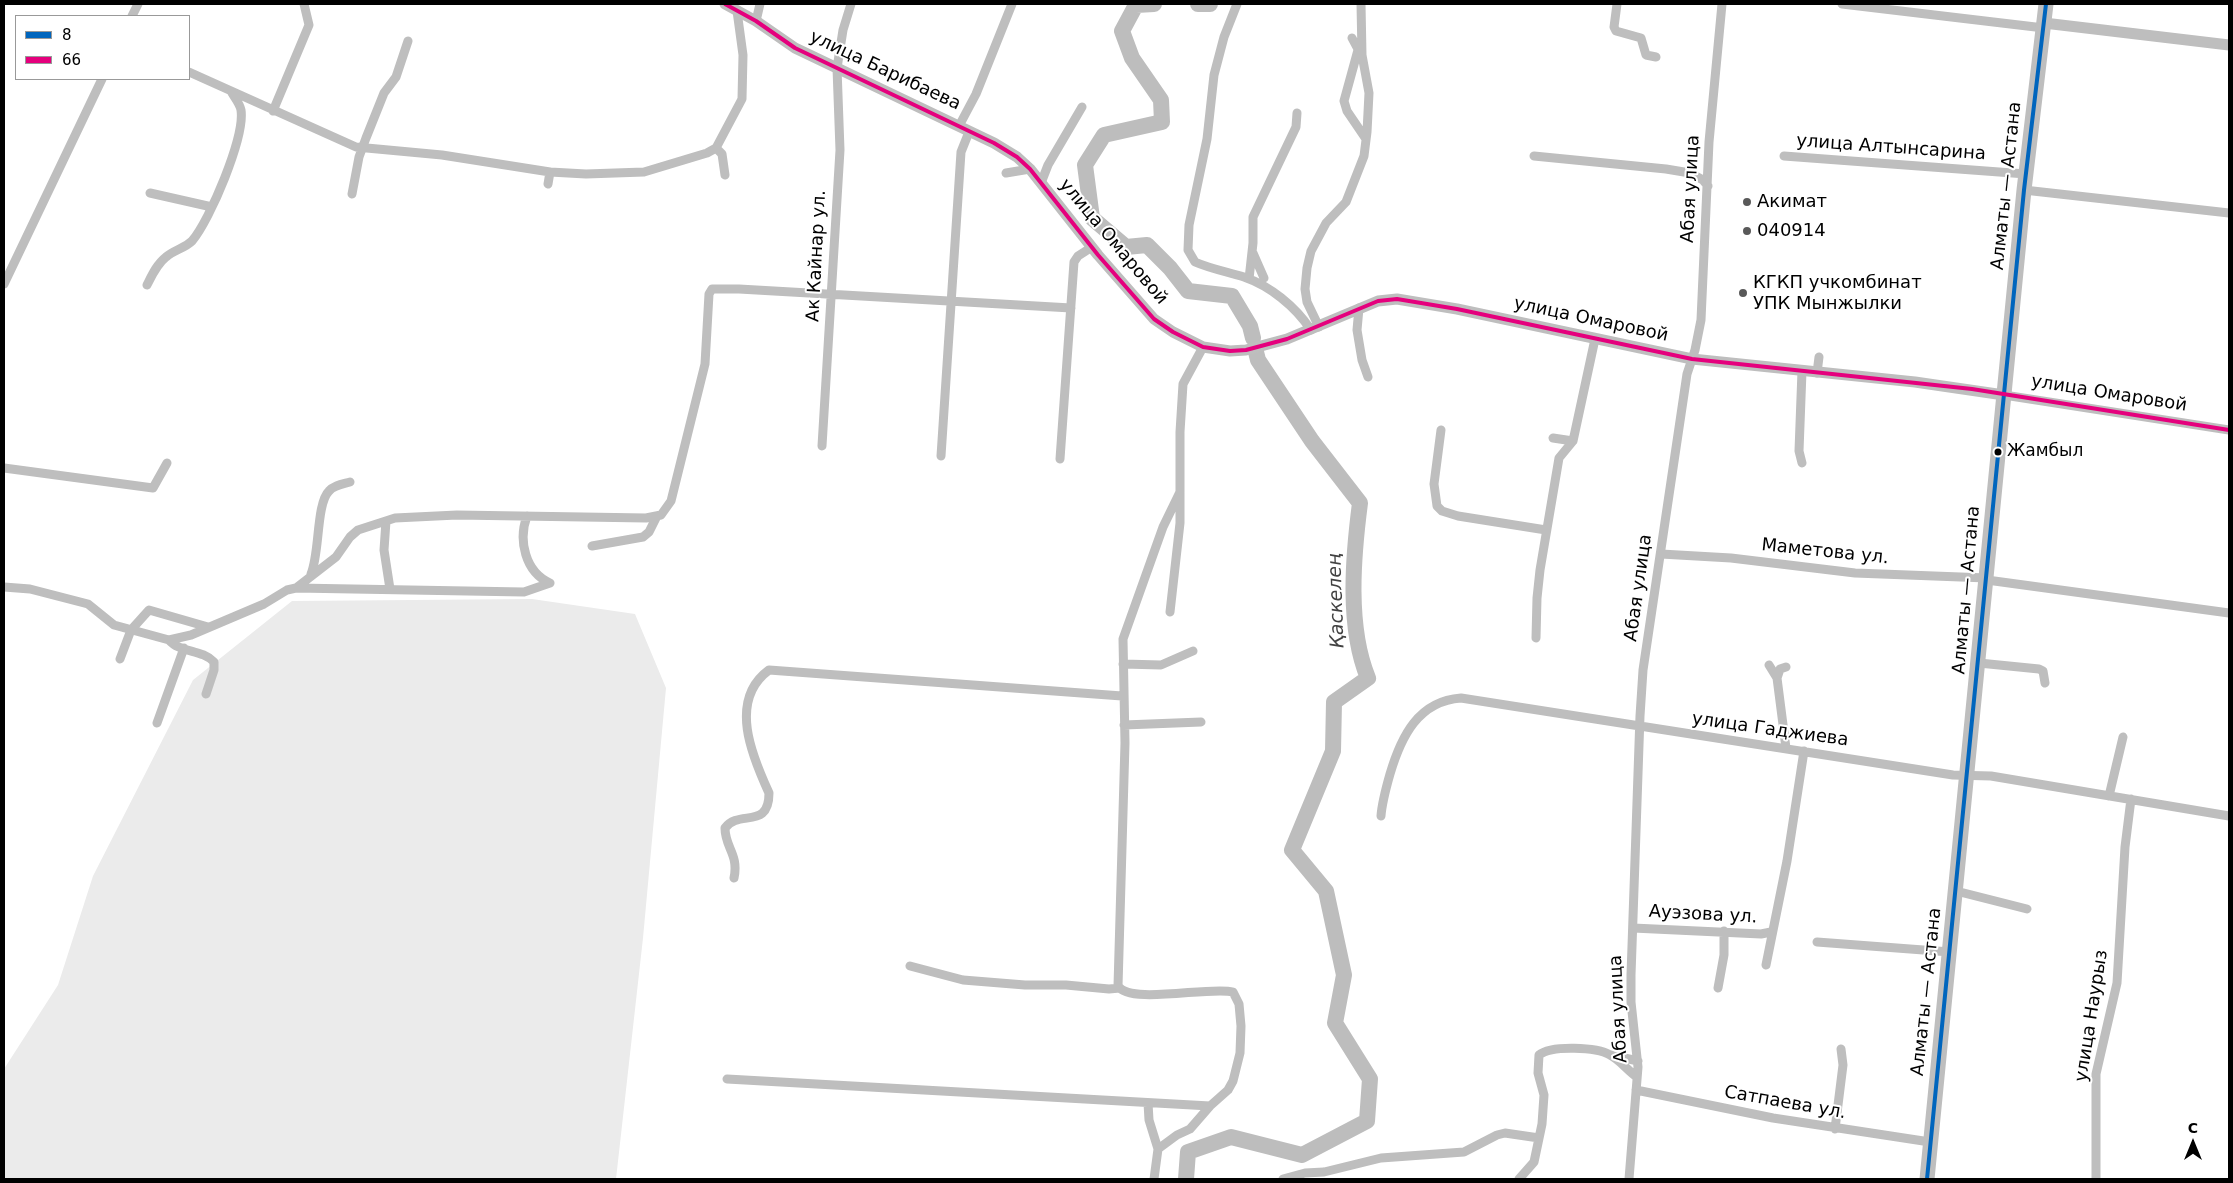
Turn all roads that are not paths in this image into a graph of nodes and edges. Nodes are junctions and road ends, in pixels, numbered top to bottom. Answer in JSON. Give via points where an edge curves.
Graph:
{"nodes":[{"id":1,"x":304,"y":4,"type":"edge"},
{"id":2,"x":725,"y":4,"type":"edge"},
{"id":3,"x":760,"y":4,"type":"edge"},
{"id":4,"x":852,"y":4,"type":"edge"},
{"id":5,"x":1012,"y":4,"type":"edge"},
{"id":6,"x":1237,"y":4,"type":"edge"},
{"id":7,"x":1361,"y":4,"type":"edge"},
{"id":8,"x":1617,"y":4,"type":"edge"},
{"id":9,"x":1722,"y":4,"type":"edge"},
{"id":10,"x":1842,"y":4,"type":"edge"},
{"id":11,"x":2046,"y":4,"type":"edge"},
{"id":12,"x":738,"y":11,"type":"junction"},
{"id":13,"x":756,"y":21,"type":"junction"},
{"id":14,"x":2044,"y":25,"type":"junction"},
{"id":15,"x":1352,"y":38,"type":"dead end"},
{"id":16,"x":408,"y":41,"type":"dead end"},
{"id":17,"x":2229,"y":44,"type":"edge"},
{"id":18,"x":1360,"y":53,"type":"junction"},
{"id":19,"x":1656,"y":57,"type":"dead end"},
{"id":20,"x":837,"y":68,"type":"junction"},
{"id":21,"x":190,"y":72,"type":"edge"},
{"id":22,"x":102,"y":80,"type":"edge"},
{"id":23,"x":232,"y":93,"type":"junction"},
{"id":24,"x":1082,"y":107,"type":"dead end"},
{"id":25,"x":273,"y":111,"type":"junction"},
{"id":26,"x":1297,"y":113,"type":"dead end"},
{"id":27,"x":964,"y":129,"type":"junction"},
{"id":28,"x":1366,"y":139,"type":"junction"},
{"id":29,"x":363,"y":148,"type":"junction"},
{"id":30,"x":716,"y":148,"type":"junction"},
{"id":31,"x":1534,"y":156,"type":"dead end"},
{"id":32,"x":1784,"y":156,"type":"dead end"},
{"id":33,"x":1030,"y":169,"type":"junction"},
{"id":34,"x":550,"y":172,"type":"junction"},
{"id":35,"x":1006,"y":173,"type":"dead end"},
{"id":36,"x":2026,"y":174,"type":"junction"},
{"id":37,"x":725,"y":175,"type":"dead end"},
{"id":38,"x":1041,"y":183,"type":"junction"},
{"id":39,"x":548,"y":184,"type":"dead end"},
{"id":40,"x":1708,"y":186,"type":"junction"},
{"id":41,"x":2024,"y":190,"type":"junction"},
{"id":42,"x":150,"y":193,"type":"dead end"},
{"id":43,"x":352,"y":194,"type":"dead end"},
{"id":44,"x":212,"y":208,"type":"junction"},
{"id":45,"x":2229,"y":213,"type":"edge"},
{"id":46,"x":1092,"y":247,"type":"junction"},
{"id":47,"x":1252,"y":250,"type":"junction"},
{"id":48,"x":1264,"y":278,"type":"dead end"},
{"id":49,"x":1249,"y":279,"type":"junction"},
{"id":50,"x":4,"y":284,"type":"edge"},
{"id":51,"x":147,"y":285,"type":"dead end"},
{"id":52,"x":831,"y":295,"type":"junction"},
{"id":53,"x":950,"y":301,"type":"junction"},
{"id":54,"x":1071,"y":308,"type":"junction"},
{"id":55,"x":1359,"y":308,"type":"junction"},
{"id":56,"x":1315,"y":328,"type":"junction"},
{"id":57,"x":1595,"y":339,"type":"junction"},
{"id":58,"x":1203,"y":347,"type":"junction"},
{"id":59,"x":1819,"y":357,"type":"dead end"},
{"id":60,"x":1692,"y":359,"type":"junction"},
{"id":61,"x":1802,"y":371,"type":"junction"},
{"id":62,"x":1817,"y":373,"type":"junction"},
{"id":63,"x":1368,"y":377,"type":"dead end"},
{"id":64,"x":2004,"y":395,"type":"junction"},
{"id":65,"x":1441,"y":430,"type":"dead end"},
{"id":66,"x":2229,"y":430,"type":"edge"},
{"id":67,"x":1553,"y":438,"type":"dead end"},
{"id":68,"x":1573,"y":441,"type":"junction"},
{"id":69,"x":822,"y":446,"type":"dead end"},
{"id":70,"x":942,"y":456,"type":"dead end"},
{"id":71,"x":1060,"y":460,"type":"dead end"},
{"id":72,"x":1802,"y":463,"type":"dead end"},
{"id":73,"x":167,"y":464,"type":"dead end"},
{"id":74,"x":4,"y":468,"type":"edge"},
{"id":75,"x":350,"y":482,"type":"dead end"},
{"id":76,"x":1180,"y":492,"type":"junction"},
{"id":77,"x":527,"y":516,"type":"junction"},
{"id":78,"x":656,"y":518,"type":"junction"},
{"id":79,"x":386,"y":521,"type":"junction"},
{"id":80,"x":1546,"y":530,"type":"junction"},
{"id":81,"x":592,"y":546,"type":"dead end"},
{"id":82,"x":1661,"y":554,"type":"junction"},
{"id":83,"x":310,"y":576,"type":"junction"},
{"id":84,"x":1987,"y":579,"type":"junction"},
{"id":85,"x":4,"y":587,"type":"edge"},
{"id":86,"x":296,"y":588,"type":"junction"},
{"id":87,"x":390,"y":589,"type":"junction"},
{"id":88,"x":1170,"y":612,"type":"dead end"},
{"id":89,"x":2229,"y":614,"type":"edge"},
{"id":90,"x":208,"y":626,"type":"junction"},
{"id":91,"x":131,"y":630,"type":"junction"},
{"id":92,"x":1536,"y":638,"type":"dead end"},
{"id":93,"x":169,"y":640,"type":"junction"},
{"id":94,"x":184,"y":648,"type":"junction"},
{"id":95,"x":1193,"y":651,"type":"dead end"},
{"id":96,"x":120,"y":659,"type":"dead end"},
{"id":97,"x":1979,"y":663,"type":"junction"},
{"id":98,"x":1122,"y":664,"type":"junction"},
{"id":99,"x":1769,"y":665,"type":"dead end"},
{"id":100,"x":1786,"y":667,"type":"dead end"},
{"id":101,"x":1776,"y":678,"type":"junction"},
{"id":102,"x":2045,"y":683,"type":"dead end"},
{"id":103,"x":206,"y":694,"type":"dead end"},
{"id":104,"x":1122,"y":696,"type":"junction"},
{"id":105,"x":157,"y":722,"type":"dead end"},
{"id":106,"x":1201,"y":722,"type":"dead end"},
{"id":107,"x":1124,"y":725,"type":"junction"},
{"id":108,"x":1639,"y":727,"type":"junction"},
{"id":109,"x":2123,"y":738,"type":"dead end"},
{"id":110,"x":1786,"y":748,"type":"junction"},
{"id":111,"x":1804,"y":751,"type":"junction"},
{"id":112,"x":1968,"y":776,"type":"junction"},
{"id":113,"x":2109,"y":796,"type":"junction"},
{"id":114,"x":2131,"y":799,"type":"junction"},
{"id":115,"x":1381,"y":816,"type":"dead end"},
{"id":116,"x":2229,"y":816,"type":"edge"},
{"id":117,"x":734,"y":878,"type":"dead end"},
{"id":118,"x":1956,"y":891,"type":"junction"},
{"id":119,"x":2027,"y":909,"type":"dead end"},
{"id":120,"x":1633,"y":928,"type":"junction"},
{"id":121,"x":1724,"y":931,"type":"junction"},
{"id":122,"x":1771,"y":932,"type":"junction"},
{"id":123,"x":1817,"y":942,"type":"dead end"},
{"id":124,"x":1950,"y":952,"type":"junction"},
{"id":125,"x":1766,"y":965,"type":"dead end"},
{"id":126,"x":910,"y":966,"type":"dead end"},
{"id":127,"x":1120,"y":988,"type":"junction"},
{"id":128,"x":1718,"y":988,"type":"dead end"},
{"id":129,"x":1841,"y":1049,"type":"dead end"},
{"id":130,"x":1610,"y":1055,"type":"junction"},
{"id":131,"x":1638,"y":1061,"type":"junction"},
{"id":132,"x":1638,"y":1077,"type":"junction"},
{"id":133,"x":727,"y":1079,"type":"dead end"},
{"id":134,"x":1636,"y":1090,"type":"junction"},
{"id":135,"x":1148,"y":1103,"type":"junction"},
{"id":136,"x":1210,"y":1106,"type":"junction"},
{"id":137,"x":1836,"y":1129,"type":"junction"},
{"id":138,"x":1539,"y":1138,"type":"junction"},
{"id":139,"x":1930,"y":1142,"type":"junction"},
{"id":140,"x":1158,"y":1149,"type":"junction"},
{"id":141,"x":1154,"y":1179,"type":"edge"},
{"id":142,"x":1283,"y":1179,"type":"edge"},
{"id":143,"x":1518,"y":1179,"type":"edge"},
{"id":144,"x":1629,"y":1179,"type":"edge"},
{"id":145,"x":1928,"y":1179,"type":"edge"},
{"id":146,"x":2096,"y":1179,"type":"edge"}],
"edges":[{"from":1,"to":25,"type":"street","via":[[309,25]]},
{"from":2,"to":12,"type":"street","name":"улица Барибаева"},
{"from":3,"to":13,"type":"street"},
{"from":4,"to":20,"type":"street","name":"Ак Кайнар ул.","via":[[843,30]]},
{"from":5,"to":27,"type":"street"},
{"from":6,"to":49,"type":"street","via":[[1214,75],[1188,250],[1195,262]]},
{"from":7,"to":18,"type":"street"},
{"from":8,"to":19,"type":"street","via":[[1616,31],[1639,37],[1646,55]]},
{"from":9,"to":40,"type":"street","name":"Абая улица"},
{"from":10,"to":14,"type":"street"},
{"from":11,"to":14,"type":"highway","name":"Алматы — Астана"},
{"from":12,"to":13,"type":"street","name":"улица Барибаева"},
{"from":12,"to":30,"type":"street","via":[[743,55],[742,99]]},
{"from":13,"to":20,"type":"street","name":"улица Барибаева","via":[[795,48]]},
{"from":14,"to":17,"type":"street"},
{"from":14,"to":36,"type":"highway","name":"Алматы — Астана"},
{"from":15,"to":18,"type":"street"},
{"from":16,"to":29,"type":"street","via":[[396,77],[381,98]]},
{"from":18,"to":28,"type":"street","via":[[1369,93]]},
{"from":18,"to":28,"type":"street","via":[[1344,101]]},
{"from":20,"to":27,"type":"street","name":"улица Барибаева"},
{"from":20,"to":52,"type":"street","name":"Ак Кайнар ул.","via":[[840,131]]},
{"from":21,"to":23,"type":"street"},
{"from":22,"to":50,"type":"street"},
{"from":23,"to":25,"type":"street"},
{"from":23,"to":44,"type":"street","via":[[241,110],[240,127]]},
{"from":24,"to":38,"type":"street"},
{"from":25,"to":29,"type":"street"},
{"from":26,"to":47,"type":"street","via":[[1296,127],[1253,217]]},
{"from":27,"to":33,"type":"street","name":"улица Барибаева","via":[[1018,157]]},
{"from":27,"to":53,"type":"street"},
{"from":28,"to":56,"type":"street","via":[[1364,156],[1346,202],[1326,223],[1309,260],[1305,289]]},
{"from":29,"to":34,"type":"street","via":[[442,155]]},
{"from":29,"to":43,"type":"street"},
{"from":30,"to":34,"type":"street","via":[[644,172]]},
{"from":30,"to":37,"type":"street","via":[[722,154]]},
{"from":31,"to":40,"type":"street","via":[[1666,169],[1690,174],[1704,180]]},
{"from":32,"to":36,"type":"street","name":"улица Алтынсарина"},
{"from":33,"to":35,"type":"street"},
{"from":33,"to":38,"type":"street","name":"улица Омаровой"},
{"from":34,"to":39,"type":"street"},
{"from":36,"to":41,"type":"highway","name":"Алматы — Астана"},
{"from":38,"to":46,"type":"street","name":"улица Омаровой"},
{"from":40,"to":60,"type":"street","name":"Абая улица","via":[[1708,248],[1701,320]]},
{"from":41,"to":45,"type":"street"},
{"from":41,"to":64,"type":"highway","name":"Алматы — Астана"},
{"from":42,"to":44,"type":"street"},
{"from":44,"to":51,"type":"street","via":[[190,242],[166,256]]},
{"from":46,"to":54,"type":"street","via":[[1074,262]]},
{"from":46,"to":58,"type":"street","name":"улица Омаровой","via":[[1154,319]]},
{"from":47,"to":48,"type":"street"},
{"from":47,"to":49,"type":"street"},
{"from":49,"to":56,"type":"street","via":[[1274,293]]},
{"from":52,"to":53,"type":"street"},
{"from":52,"to":69,"type":"street","name":"Ак Кайнар ул."},
{"from":52,"to":78,"type":"street","via":[[739,289],[710,291],[705,364],[670,501]]},
{"from":53,"to":54,"type":"street"},
{"from":53,"to":70,"type":"street"},
{"from":54,"to":71,"type":"street"},
{"from":55,"to":56,"type":"street","name":"улица Омаровой"},
{"from":55,"to":57,"type":"street","name":"улица Омаровой","via":[[1397,299]]},
{"from":55,"to":63,"type":"street","via":[[1357,330]]},
{"from":56,"to":58,"type":"street","name":"улица Омаровой","via":[[1246,350]]},
{"from":57,"to":60,"type":"street","name":"улица Омаровой"},
{"from":57,"to":68,"type":"street"},
{"from":58,"to":76,"type":"street","via":[[1183,384]]},
{"from":59,"to":62,"type":"street"},
{"from":60,"to":61,"type":"street","name":"улица Омаровой"},
{"from":60,"to":82,"type":"street","name":"Абая улица","via":[[1687,374]]},
{"from":61,"to":62,"type":"street","name":"улица Омаровой"},
{"from":61,"to":72,"type":"street","via":[[1799,451]]},
{"from":62,"to":64,"type":"street","name":"улица Омаровой","via":[[1915,382]]},
{"from":64,"to":66,"type":"street","name":"улица Омаровой"},
{"from":64,"to":84,"type":"highway","name":"Алматы — Астана"},
{"from":65,"to":80,"type":"street","via":[[1434,484],[1437,506],[1442,511]]},
{"from":67,"to":68,"type":"street"},
{"from":68,"to":80,"type":"street","via":[[1559,458]]},
{"from":73,"to":74,"type":"street","via":[[153,488]]},
{"from":75,"to":83,"type":"street","via":[[331,489],[324,500],[316,563]]},
{"from":76,"to":88,"type":"street","via":[[1180,523]]},
{"from":76,"to":98,"type":"street","via":[[1163,527],[1124,631]]},
{"from":77,"to":78,"type":"street"},
{"from":77,"to":79,"type":"street","via":[[406,516]]},
{"from":77,"to":87,"type":"street","via":[[524,534],[529,565],[534,573],[550,583],[524,592]]},
{"from":78,"to":81,"type":"street","via":[[643,537]]},
{"from":79,"to":83,"type":"street","via":[[358,530],[336,557]]},
{"from":79,"to":87,"type":"street","via":[[384,550]]},
{"from":80,"to":92,"type":"street","via":[[1536,598]]},
{"from":82,"to":84,"type":"street","name":"Маметова ул.","via":[[1731,558],[1864,574]]},
{"from":82,"to":108,"type":"street","name":"Абая улица"},
{"from":83,"to":86,"type":"street"},
{"from":84,"to":89,"type":"street","name":"Маметова ул."},
{"from":84,"to":97,"type":"highway","name":"Алматы — Астана"},
{"from":85,"to":91,"type":"street","via":[[30,589],[88,604],[114,625]]},
{"from":86,"to":87,"type":"street"},
{"from":86,"to":90,"type":"street"},
{"from":90,"to":91,"type":"street","via":[[149,610]]},
{"from":90,"to":93,"type":"street","via":[[191,635]]},
{"from":91,"to":93,"type":"street"},
{"from":91,"to":96,"type":"street"},
{"from":93,"to":94,"type":"street"},
{"from":94,"to":103,"type":"street","via":[[214,662]]},
{"from":94,"to":105,"type":"street"},
{"from":95,"to":98,"type":"street","via":[[1162,665]]},
{"from":97,"to":102,"type":"street","via":[[2039,669],[2044,671]]},
{"from":97,"to":112,"type":"highway","name":"Алматы — Астана"},
{"from":98,"to":104,"type":"street"},
{"from":99,"to":101,"type":"street"},
{"from":100,"to":101,"type":"street","via":[[1780,669]]},
{"from":101,"to":110,"type":"street"},
{"from":104,"to":107,"type":"street"},
{"from":104,"to":117,"type":"street","via":[[769,670],[754,684],[746,725],[769,798],[762,814],[733,820],[725,828],[735,858]]},
{"from":106,"to":107,"type":"street"},
{"from":107,"to":127,"type":"street"},
{"from":108,"to":110,"type":"street","name":"улица Гаджиева"},
{"from":108,"to":115,"type":"street","name":"улица Гаджиева","via":[[1461,698],[1441,701],[1424,711],[1404,736]]},
{"from":108,"to":120,"type":"street","name":"Абая улица"},
{"from":109,"to":113,"type":"street"},
{"from":110,"to":111,"type":"street","name":"улица Гаджиева"},
{"from":111,"to":112,"type":"street","name":"улица Гаджиева"},
{"from":111,"to":122,"type":"street","via":[[1788,861]]},
{"from":112,"to":113,"type":"street","name":"улица Гаджиева","via":[[1991,776]]},
{"from":112,"to":118,"type":"highway","name":"Алматы — Астана"},
{"from":113,"to":114,"type":"street","name":"улица Гаджиева"},
{"from":114,"to":116,"type":"street","name":"улица Гаджиева"},
{"from":114,"to":146,"type":"street","name":"улица Наурыз","via":[[2116,983],[2096,1074]]},
{"from":118,"to":119,"type":"street"},
{"from":118,"to":124,"type":"highway","name":"Алматы — Астана"},
{"from":120,"to":121,"type":"street","name":"Ауэзова ул."},
{"from":120,"to":131,"type":"street","name":"Абая улица","via":[[1631,1002]]},
{"from":121,"to":122,"type":"street","name":"Ауэзова ул."},
{"from":121,"to":128,"type":"street"},
{"from":122,"to":125,"type":"street"},
{"from":123,"to":124,"type":"street"},
{"from":124,"to":139,"type":"highway","name":"Алматы — Астана"},
{"from":126,"to":127,"type":"street","via":[[963,980],[1109,990]]},
{"from":127,"to":136,"type":"street","via":[[1126,992],[1146,994],[1225,990],[1237,996],[1241,1026],[1237,1072],[1228,1090]]},
{"from":129,"to":137,"type":"street","via":[[1843,1066]]},
{"from":130,"to":131,"type":"street"},
{"from":130,"to":132,"type":"street"},
{"from":130,"to":138,"type":"street","via":[[1591,1049],[1551,1050],[1539,1055],[1538,1073],[1544,1095]]},
{"from":131,"to":132,"type":"street","name":"Абая улица"},
{"from":132,"to":134,"type":"street","name":"Абая улица"},
{"from":133,"to":135,"type":"street"},
{"from":134,"to":137,"type":"street","name":"Сатпаева ул."},
{"from":134,"to":144,"type":"street","name":"Абая улица"},
{"from":135,"to":136,"type":"street"},
{"from":135,"to":140,"type":"street","via":[[1149,1120]]},
{"from":136,"to":140,"type":"street","via":[[1190,1129]]},
{"from":137,"to":139,"type":"street","name":"Сатпаева ул."},
{"from":138,"to":142,"type":"street","via":[[1505,1133],[1464,1152],[1382,1158]]},
{"from":138,"to":143,"type":"street","via":[[1534,1162]]},
{"from":139,"to":145,"type":"highway","name":"Алматы — Астана"},
{"from":140,"to":141,"type":"street"}]}
